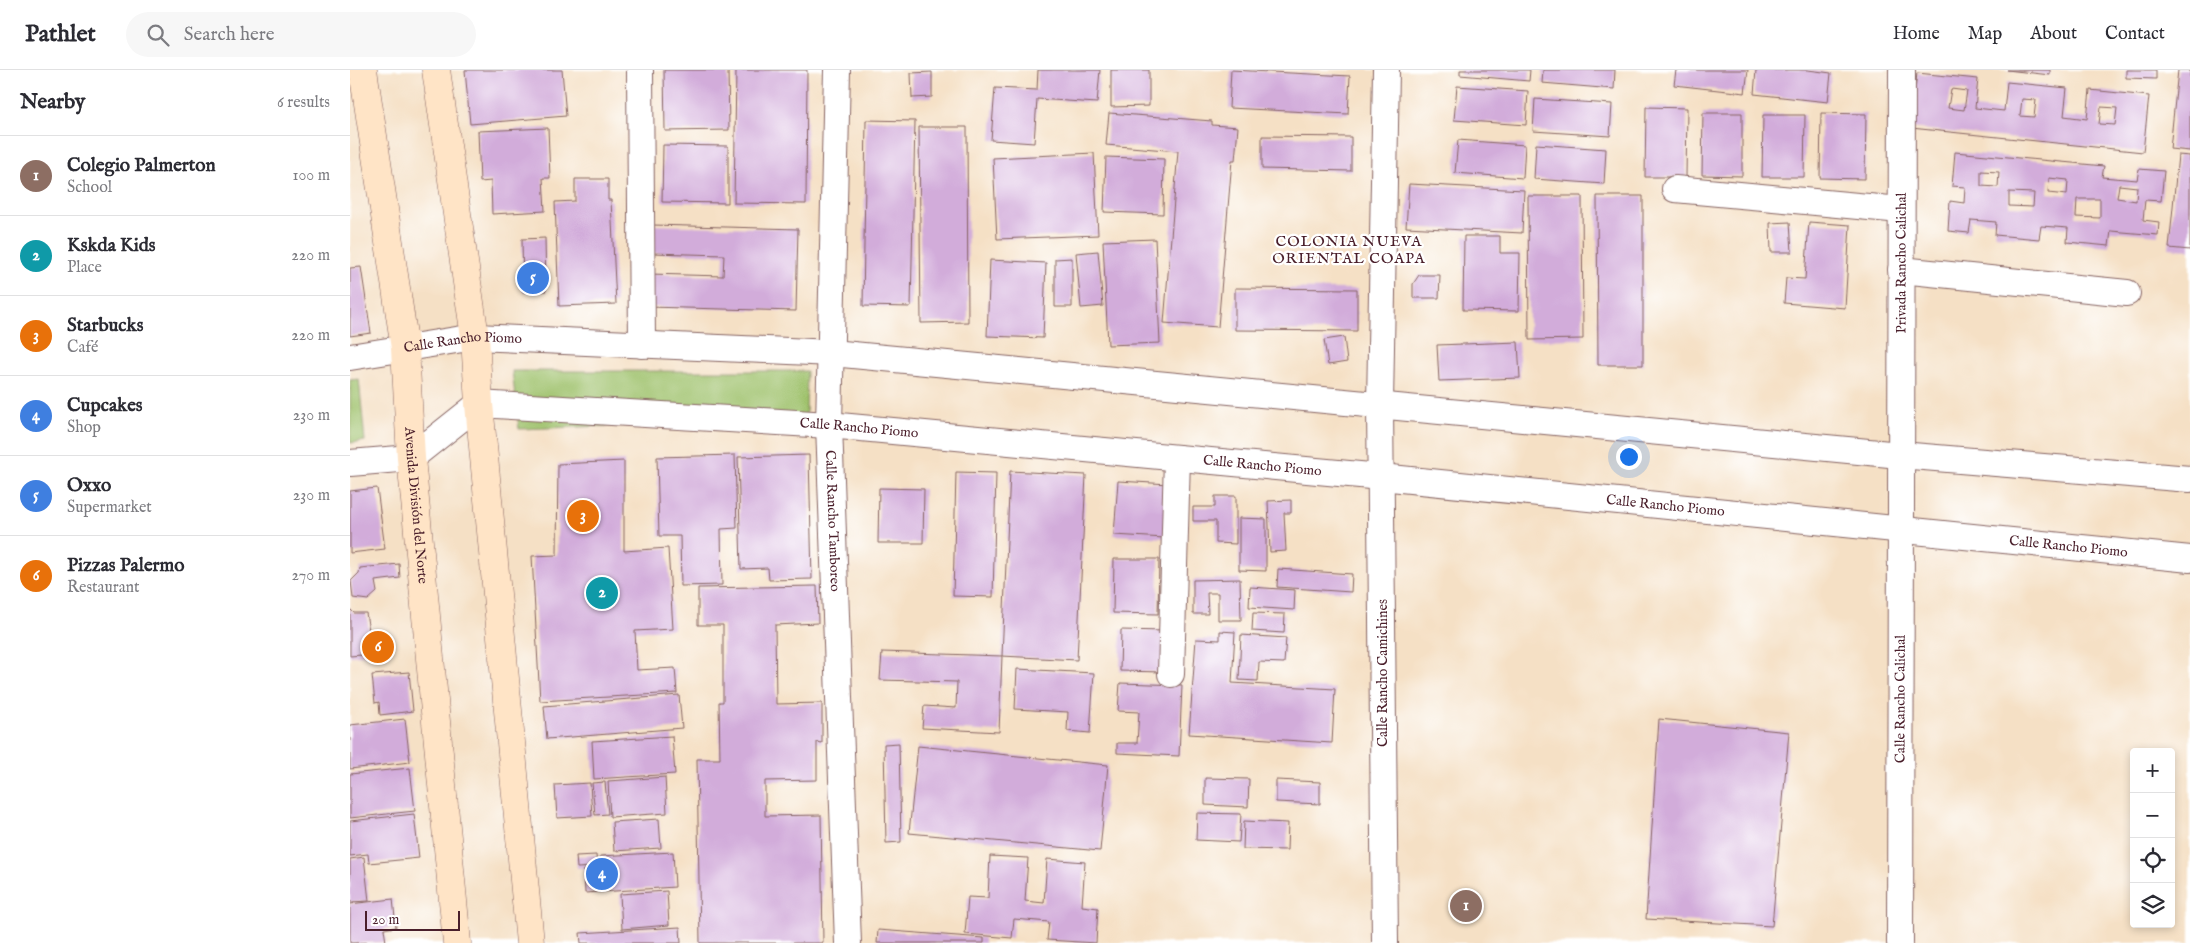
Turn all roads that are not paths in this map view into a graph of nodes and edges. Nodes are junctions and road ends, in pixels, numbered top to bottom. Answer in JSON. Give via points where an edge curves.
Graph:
{"nodes":[{"id":1,"x":364,"y":70,"type":"edge"},
{"id":2,"x":436,"y":70,"type":"edge"},
{"id":3,"x":640,"y":70,"type":"edge"},
{"id":4,"x":837,"y":70,"type":"edge"},
{"id":5,"x":1386,"y":70,"type":"edge"},
{"id":6,"x":1902,"y":70,"type":"edge"},
{"id":7,"x":1675,"y":189,"type":"dead end"},
{"id":8,"x":1901,"y":210,"type":"junction"},
{"id":9,"x":1901,"y":270,"type":"junction"},
{"id":10,"x":2127,"y":293,"type":"dead end"},
{"id":11,"x":476,"y":337,"type":"junction"},
{"id":12,"x":642,"y":346,"type":"junction"},
{"id":13,"x":404,"y":348,"type":"junction"},
{"id":14,"x":832,"y":353,"type":"junction"},
{"id":15,"x":350,"y":357,"type":"edge"},
{"id":16,"x":479,"y":404,"type":"junction"},
{"id":17,"x":1380,"y":404,"type":"junction"},
{"id":18,"x":830,"y":425,"type":"junction"},
{"id":19,"x":1900,"y":455,"type":"junction"},
{"id":20,"x":412,"y":458,"type":"junction"},
{"id":21,"x":1177,"y":458,"type":"junction"},
{"id":22,"x":350,"y":462,"type":"edge"},
{"id":23,"x":1381,"y":477,"type":"junction"},
{"id":24,"x":2190,"y":479,"type":"edge"},
{"id":25,"x":1900,"y":531,"type":"junction"},
{"id":26,"x":2190,"y":559,"type":"edge"},
{"id":27,"x":1172,"y":674,"type":"dead end"},
{"id":28,"x":457,"y":943,"type":"edge"},
{"id":29,"x":530,"y":943,"type":"edge"},
{"id":30,"x":848,"y":943,"type":"edge"},
{"id":31,"x":1385,"y":943,"type":"edge"},
{"id":32,"x":1900,"y":943,"type":"edge"}],
"edges":[{"from":1,"to":13,"type":"main road","name":"Avenida División del Norte"},
{"from":2,"to":11,"type":"main road"},
{"from":3,"to":12,"type":"street"},
{"from":4,"to":14,"type":"street","name":"Calle Rancho Tamboreo"},
{"from":5,"to":17,"type":"street","name":"Calle Rancho Camichines"},
{"from":6,"to":8,"type":"street","name":"Privada Rancho Calichal"},
{"from":7,"to":8,"type":"street"},
{"from":8,"to":9,"type":"street","name":"Privada Rancho Calichal"},
{"from":9,"to":10,"type":"street"},
{"from":9,"to":19,"type":"street","name":"Privada Rancho Calichal"},
{"from":11,"to":12,"type":"street","name":"Calle Rancho Piomo"},
{"from":11,"to":13,"type":"street","name":"Calle Rancho Piomo"},
{"from":11,"to":16,"type":"main road"},
{"from":12,"to":14,"type":"street","name":"Calle Rancho Piomo"},
{"from":13,"to":15,"type":"street","name":"Calle Rancho Piomo"},
{"from":13,"to":20,"type":"main road","name":"Avenida División del Norte"},
{"from":14,"to":17,"type":"street","name":"Calle Rancho Piomo"},
{"from":14,"to":18,"type":"street","name":"Calle Rancho Tamboreo"},
{"from":16,"to":18,"type":"street","name":"Calle Rancho Piomo"},
{"from":16,"to":20,"type":"street"},
{"from":16,"to":29,"type":"main road"},
{"from":17,"to":19,"type":"street","name":"Calle Rancho Piomo"},
{"from":17,"to":23,"type":"street","name":"Calle Rancho Camichines"},
{"from":18,"to":21,"type":"street","name":"Calle Rancho Piomo"},
{"from":18,"to":30,"type":"street","name":"Calle Rancho Tamboreo"},
{"from":19,"to":24,"type":"street","name":"Calle Rancho Piomo"},
{"from":19,"to":25,"type":"street","name":"Calle Rancho Calichal"},
{"from":20,"to":22,"type":"street"},
{"from":20,"to":28,"type":"main road","name":"Avenida División del Norte"},
{"from":21,"to":23,"type":"street","name":"Calle Rancho Piomo"},
{"from":21,"to":27,"type":"street"},
{"from":23,"to":25,"type":"street","name":"Calle Rancho Piomo"},
{"from":23,"to":31,"type":"street","name":"Calle Rancho Camichines"},
{"from":25,"to":26,"type":"street","name":"Calle Rancho Piomo"},
{"from":25,"to":32,"type":"street","name":"Calle Rancho Calichal"}]}
